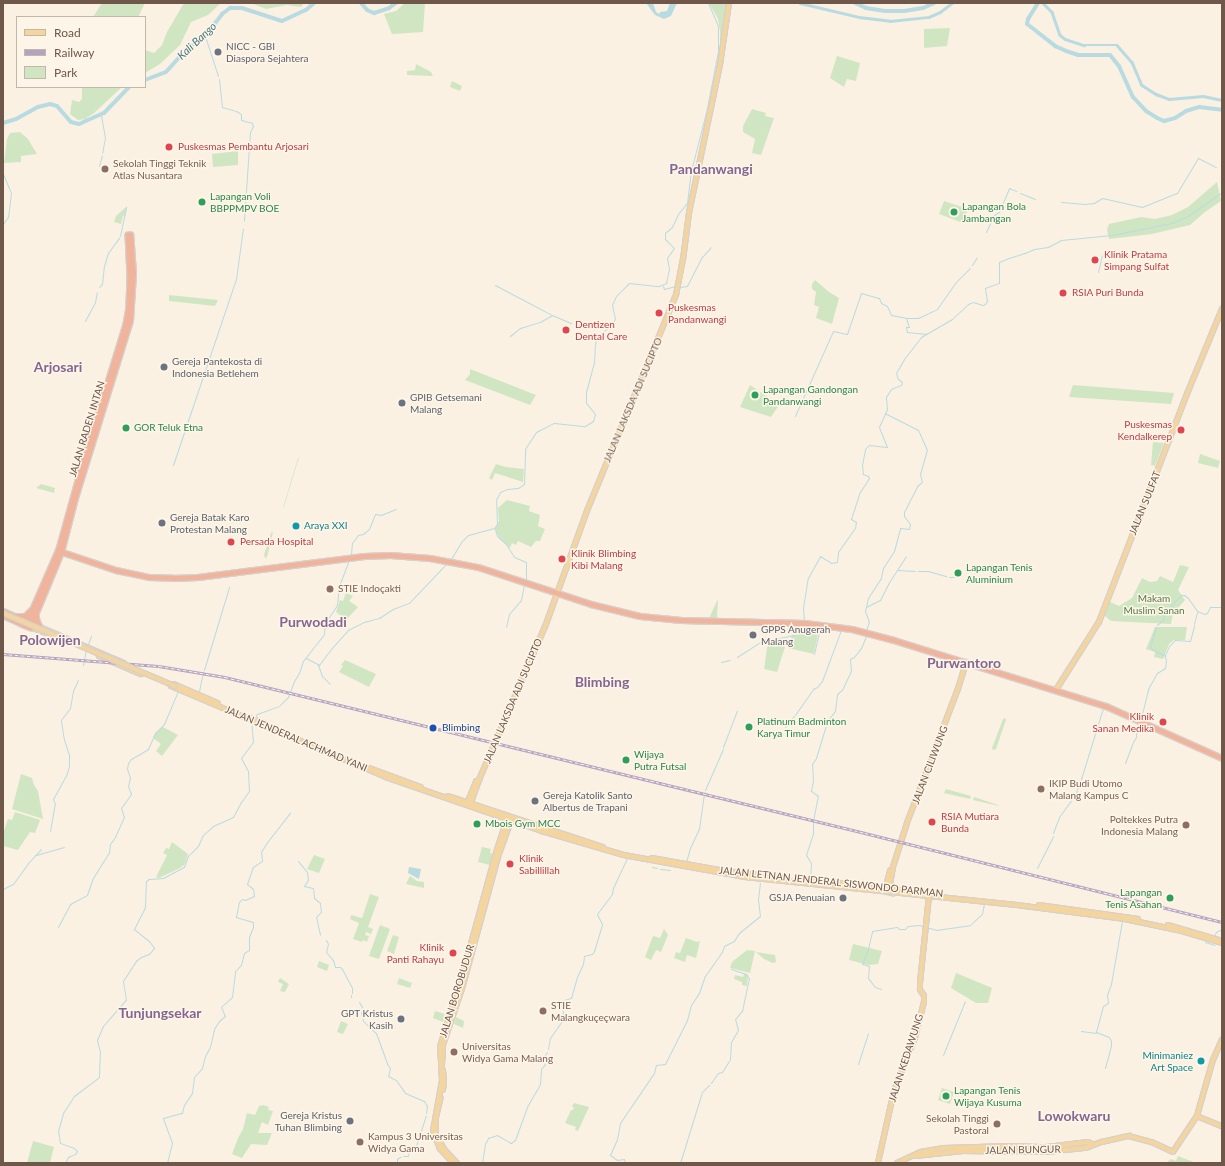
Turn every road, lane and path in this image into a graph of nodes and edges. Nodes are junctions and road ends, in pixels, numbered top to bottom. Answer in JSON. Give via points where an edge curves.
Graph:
{"nodes":[{"id":1,"x":729,"y":3,"type":"edge"},
{"id":2,"x":129,"y":235,"type":"dead end"},
{"id":3,"x":1222,"y":309,"type":"edge"},
{"id":4,"x":60,"y":551,"type":"junction"},
{"id":5,"x":558,"y":593,"type":"junction"},
{"id":6,"x":36,"y":608,"type":"junction"},
{"id":7,"x":3,"y":613,"type":"edge"},
{"id":8,"x":15,"y":616,"type":"junction"},
{"id":9,"x":29,"y":624,"type":"junction"},
{"id":10,"x":40,"y":627,"type":"junction"},
{"id":11,"x":88,"y":648,"type":"junction"},
{"id":12,"x":966,"y":662,"type":"junction"},
{"id":13,"x":142,"y":672,"type":"junction"},
{"id":14,"x":175,"y":686,"type":"junction"},
{"id":15,"x":1056,"y":690,"type":"junction"},
{"id":16,"x":188,"y":693,"type":"junction"},
{"id":17,"x":198,"y":695,"type":"junction"},
{"id":18,"x":251,"y":719,"type":"junction"},
{"id":19,"x":1222,"y":758,"type":"edge"},
{"id":20,"x":469,"y":803,"type":"junction"},
{"id":21,"x":510,"y":819,"type":"junction"},
{"id":22,"x":550,"y":832,"type":"junction"},
{"id":23,"x":556,"y":833,"type":"joint"},
{"id":24,"x":566,"y":839,"type":"joint"},
{"id":25,"x":776,"y":879,"type":"junction"},
{"id":26,"x":887,"y":890,"type":"junction"},
{"id":27,"x":929,"y":896,"type":"junction"},
{"id":28,"x":1075,"y":911,"type":"junction"},
{"id":29,"x":1222,"y":942,"type":"edge"},
{"id":30,"x":1222,"y":1040,"type":"edge"},
{"id":31,"x":442,"y":1044,"type":"junction"},
{"id":32,"x":1197,"y":1116,"type":"junction"},
{"id":33,"x":1222,"y":1126,"type":"edge"},
{"id":34,"x":1093,"y":1144,"type":"junction"},
{"id":35,"x":1047,"y":1147,"type":"junction"},
{"id":36,"x":952,"y":1150,"type":"junction"},
{"id":37,"x":1047,"y":1152,"type":"junction"},
{"id":38,"x":915,"y":1156,"type":"junction"},
{"id":39,"x":453,"y":1163,"type":"edge"},
{"id":40,"x":457,"y":1163,"type":"edge"},
{"id":41,"x":878,"y":1163,"type":"edge"},
{"id":42,"x":897,"y":1163,"type":"edge"}],
"edges":[{"from":1,"to":5,"type":"main road","name":"JALAN LAKSDA ADI SUCIPTO","via":[[720,65],[688,219],[676,295],[587,511]]},
{"from":2,"to":4,"type":"highway","name":"JALAN RADEN INTAN","via":[[132,270],[127,320],[79,477]]},
{"from":3,"to":15,"type":"main road","name":"JALAN SULFAT","via":[[1099,622]]},
{"from":4,"to":5,"type":"highway","via":[[116,570],[159,578],[198,577],[364,556],[399,556],[451,562],[488,570]]},
{"from":4,"to":6,"type":"highway","name":"JALAN RADEN INTAN"},
{"from":5,"to":12,"type":"highway","via":[[609,609],[658,618],[805,623],[866,632]]},
{"from":5,"to":20,"type":"main road","name":"JALAN LAKSDA ADI SUCIPTO"},
{"from":6,"to":8,"type":"highway","via":[[25,616]]},
{"from":6,"to":9,"type":"highway","name":"JALAN RADEN INTAN"},
{"from":6,"to":10,"type":"highway","via":[[36,619]]},
{"from":7,"to":8,"type":"highway"},
{"from":7,"to":9,"type":"highway"},
{"from":7,"to":14,"type":"main road","bridge":true},
{"from":8,"to":9,"type":"highway"},
{"from":9,"to":10,"type":"main road","name":"JALAN JENDERAL ACHMAD YANI"},
{"from":9,"to":11,"type":"main road","name":"JALAN JENDERAL ACHMAD YANI"},
{"from":10,"to":11,"type":"main road","name":"JALAN JENDERAL ACHMAD YANI"},
{"from":11,"to":13,"type":"main road","name":"JALAN JENDERAL ACHMAD YANI"},
{"from":12,"to":15,"type":"highway"},
{"from":12,"to":26,"type":"main road","name":"JALAN CILIWUNG"},
{"from":13,"to":16,"type":"main road","name":"JALAN JENDERAL ACHMAD YANI"},
{"from":13,"to":17,"type":"main road","name":"JALAN JENDERAL ACHMAD YANI"},
{"from":14,"to":16,"type":"main road"},
{"from":14,"to":17,"type":"main road"},
{"from":15,"to":19,"type":"highway","via":[[1112,709]]},
{"from":16,"to":18,"type":"main road","name":"JALAN JENDERAL ACHMAD YANI"},
{"from":17,"to":18,"type":"main road","name":"JALAN JENDERAL ACHMAD YANI"},
{"from":18,"to":20,"type":"main road","name":"JALAN JENDERAL ACHMAD YANI","via":[[387,776]]},
{"from":20,"to":21,"type":"main road","name":"JALAN JENDERAL ACHMAD YANI"},
{"from":20,"to":21,"type":"main road","name":"JALAN JENDERAL ACHMAD YANI"},
{"from":21,"to":22,"type":"main road","name":"JALAN JENDERAL ACHMAD YANI"},
{"from":21,"to":31,"type":"main road","name":"JALAN BOROBUDUR","via":[[500,845],[462,983]]},
{"from":22,"to":23,"type":"main road","name":"JALAN JENDERAL ACHMAD YANI"},
{"from":22,"to":24,"type":"main road","name":"JALAN JENDERAL ACHMAD YANI"},
{"from":23,"to":25,"type":"main road","name":"JALAN LETNAN JENDERAL SISWONDO PARMAN","via":[[653,858]]},
{"from":24,"to":25,"type":"main road","name":"JALAN LETNAN JENDERAL SISWONDO PARMAN","via":[[659,862],[720,873]]},
{"from":25,"to":26,"type":"main road","name":"JALAN LETNAN JENDERAL SISWONDO PARMAN"},
{"from":26,"to":27,"type":"main road","name":"JALAN LETNAN JENDERAL SISWONDO PARMAN"},
{"from":26,"to":28,"type":"main road","name":"JALAN LETNAN JENDERAL SISWONDO PARMAN"},
{"from":27,"to":28,"type":"main road","name":"JALAN LETNAN JENDERAL SISWONDO PARMAN"},
{"from":27,"to":41,"type":"main road","name":"JALAN KEDAWUNG","via":[[920,988],[924,1002],[915,1038],[894,1091]]},
{"from":28,"to":29,"type":"main road","name":"JALAN LETNAN JENDERAL SISWONDO PARMAN","via":[[1186,931]]},
{"from":30,"to":32,"type":"main road","via":[[1213,1060]]},
{"from":31,"to":39,"type":"main road","name":"JALAN BOROBUDUR","via":[[439,1056],[441,1083],[433,1131],[440,1149]]},
{"from":31,"to":40,"type":"main road","name":"JALAN BOROBUDUR","via":[[444,1082],[436,1131],[443,1148]]},
{"from":32,"to":33,"type":"main road"},
{"from":32,"to":34,"type":"main road","name":"JALAN BUNGUR","via":[[1173,1152],[1129,1136]]},
{"from":34,"to":35,"type":"main road","via":[[1088,1142]]},
{"from":34,"to":37,"type":"main road","name":"JALAN BUNGUR","via":[[1086,1148]]},
{"from":35,"to":36,"type":"main road","via":[[1010,1146]]},
{"from":35,"to":37,"type":"main road"},
{"from":36,"to":37,"type":"main road","name":"JALAN BUNGUR"},
{"from":36,"to":38,"type":"main road","name":"JALAN BUNGUR"},
{"from":36,"to":38,"type":"main road","name":"JALAN BUNGUR","via":[[922,1152]]},
{"from":38,"to":42,"type":"main road","name":"JALAN BUNGUR"}]}
